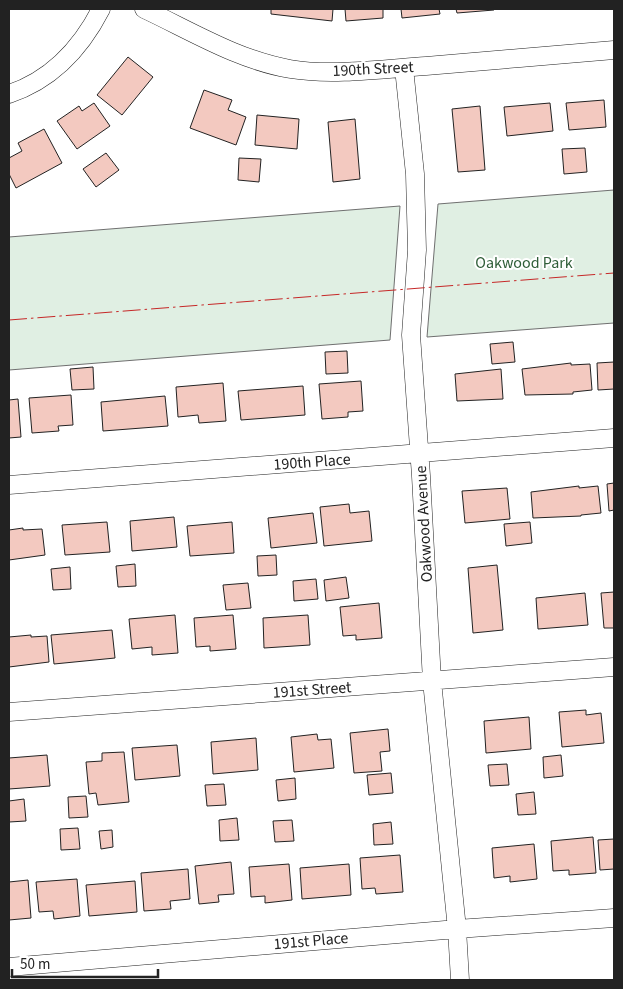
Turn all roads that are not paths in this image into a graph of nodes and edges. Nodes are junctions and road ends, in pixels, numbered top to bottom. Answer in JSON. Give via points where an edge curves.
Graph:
{"nodes":[{"id":1,"x":101,"y":9,"type":"edge"},
{"id":2,"x":144,"y":9,"type":"edge"},
{"id":3,"x":614,"y":50,"type":"edge"},
{"id":4,"x":404,"y":68,"type":"junction"},
{"id":5,"x":9,"y":94,"type":"edge"},
{"id":6,"x":614,"y":438,"type":"edge"},
{"id":7,"x":420,"y":454,"type":"junction"},
{"id":8,"x":9,"y":485,"type":"edge"},
{"id":9,"x":614,"y":667,"type":"edge"},
{"id":10,"x":432,"y":681,"type":"junction"},
{"id":11,"x":9,"y":712,"type":"edge"},
{"id":12,"x":614,"y":918,"type":"edge"},
{"id":13,"x":457,"y":929,"type":"junction"},
{"id":14,"x":9,"y":966,"type":"edge"},
{"id":15,"x":460,"y":980,"type":"edge"}],
"edges":[{"from":1,"to":5,"type":"street","via":[[91,29],[72,53],[44,77]]},
{"from":2,"to":4,"type":"street","name":"190th Street","via":[[237,54],[266,64],[319,72]]},
{"from":3,"to":4,"type":"street","name":"190th Street"},
{"from":4,"to":7,"type":"street","name":"Oakwood Avenue","via":[[415,174],[417,250],[411,335]]},
{"from":6,"to":7,"type":"street","name":"190th Place"},
{"from":7,"to":8,"type":"street","name":"190th Place"},
{"from":7,"to":10,"type":"street","name":"Oakwood Avenue"},
{"from":9,"to":10,"type":"street","name":"191st Street"},
{"from":10,"to":11,"type":"street","name":"191st Street"},
{"from":10,"to":13,"type":"street","name":"Oakwood Avenue"},
{"from":12,"to":13,"type":"street","name":"191st Place"},
{"from":13,"to":14,"type":"street","name":"191st Place"},
{"from":13,"to":15,"type":"street","name":"Oakwood Avenue"}]}
